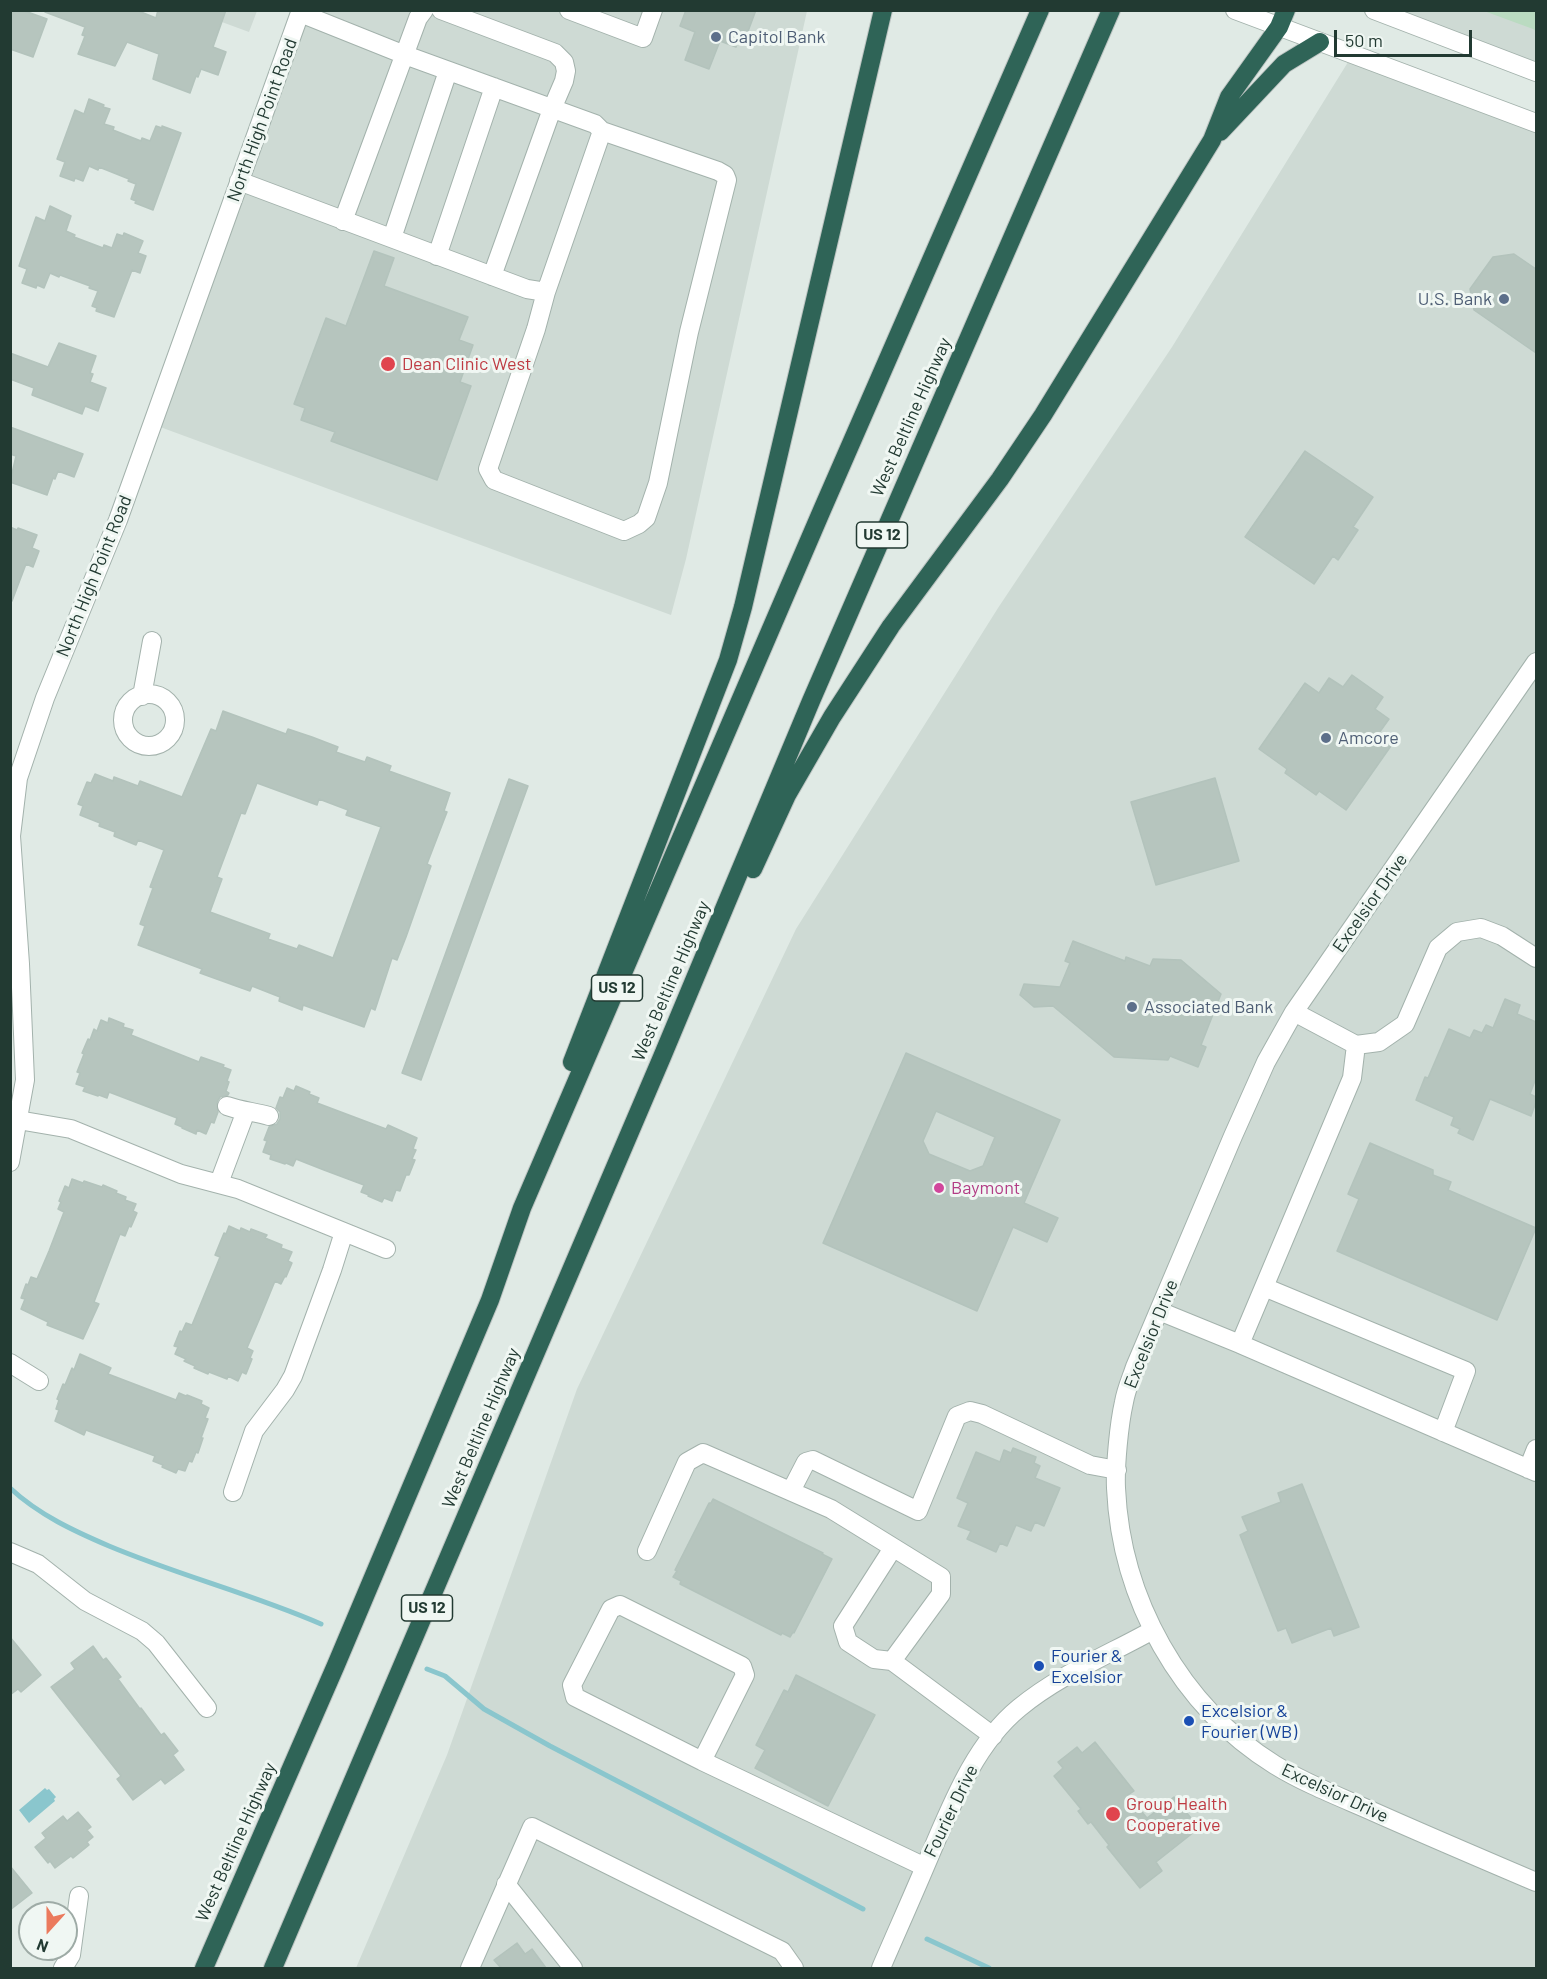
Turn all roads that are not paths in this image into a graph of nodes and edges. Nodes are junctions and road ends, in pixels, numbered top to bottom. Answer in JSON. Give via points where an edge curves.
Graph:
{"nodes":[{"id":1,"x":424,"y":10,"type":"edge"},
{"id":2,"x":441,"y":10,"type":"edge"},
{"id":3,"x":569,"y":10,"type":"edge"},
{"id":4,"x":653,"y":10,"type":"edge"},
{"id":5,"x":883,"y":10,"type":"edge"},
{"id":6,"x":1040,"y":10,"type":"edge"},
{"id":7,"x":1235,"y":10,"type":"edge"},
{"id":8,"x":1374,"y":10,"type":"edge"},
{"id":9,"x":301,"y":12,"type":"edge"},
{"id":10,"x":1110,"y":13,"type":"edge"},
{"id":11,"x":1283,"y":19,"type":"edge"},
{"id":12,"x":1320,"y":42,"type":"junction"},
{"id":13,"x":405,"y":55,"type":"junction"},
{"id":14,"x":448,"y":71,"type":"junction"},
{"id":15,"x":1536,"y":72,"type":"edge"},
{"id":16,"x":494,"y":87,"type":"junction"},
{"id":17,"x":552,"y":109,"type":"junction"},
{"id":18,"x":1536,"y":123,"type":"edge"},
{"id":19,"x":602,"y":131,"type":"junction"},
{"id":20,"x":1212,"y":140,"type":"junction"},
{"id":21,"x":239,"y":181,"type":"junction"},
{"id":22,"x":343,"y":220,"type":"junction"},
{"id":23,"x":392,"y":238,"type":"junction"},
{"id":24,"x":437,"y":256,"type":"junction"},
{"id":25,"x":492,"y":276,"type":"junction"},
{"id":26,"x":546,"y":292,"type":"junction"},
{"id":27,"x":152,"y":641,"type":"dead end"},
{"id":28,"x":1536,"y":662,"type":"edge"},
{"id":29,"x":142,"y":696,"type":"dead end"},
{"id":30,"x":15,"y":946,"type":"edge"},
{"id":31,"x":1536,"y":958,"type":"edge"},
{"id":32,"x":1294,"y":1012,"type":"junction"},
{"id":33,"x":1356,"y":1045,"type":"junction"},
{"id":34,"x":662,"y":1057,"type":"junction"},
{"id":35,"x":227,"y":1106,"type":"dead end"},
{"id":36,"x":246,"y":1111,"type":"junction"},
{"id":37,"x":269,"y":1116,"type":"dead end"},
{"id":38,"x":18,"y":1120,"type":"junction"},
{"id":39,"x":10,"y":1162,"type":"edge"},
{"id":40,"x":219,"y":1183,"type":"junction"},
{"id":41,"x":522,"y":1208,"type":"junction"},
{"id":42,"x":344,"y":1232,"type":"junction"},
{"id":43,"x":386,"y":1249,"type":"dead end"},
{"id":44,"x":1264,"y":1287,"type":"junction"},
{"id":45,"x":1159,"y":1311,"type":"junction"},
{"id":46,"x":1240,"y":1344,"type":"junction"},
{"id":47,"x":10,"y":1363,"type":"edge"},
{"id":48,"x":39,"y":1381,"type":"dead end"},
{"id":49,"x":1443,"y":1432,"type":"junction"},
{"id":50,"x":1536,"y":1449,"type":"edge"},
{"id":51,"x":1117,"y":1470,"type":"junction"},
{"id":52,"x":1532,"y":1470,"type":"edge"},
{"id":53,"x":791,"y":1491,"type":"junction"},
{"id":54,"x":233,"y":1492,"type":"dead end"},
{"id":55,"x":893,"y":1548,"type":"junction"},
{"id":56,"x":647,"y":1551,"type":"dead end"},
{"id":57,"x":10,"y":1552,"type":"edge"},
{"id":58,"x":1153,"y":1630,"type":"junction"},
{"id":59,"x":892,"y":1661,"type":"junction"},
{"id":60,"x":207,"y":1708,"type":"dead end"},
{"id":61,"x":993,"y":1736,"type":"junction"},
{"id":62,"x":702,"y":1761,"type":"junction"},
{"id":63,"x":925,"y":1867,"type":"junction"},
{"id":64,"x":1536,"y":1882,"type":"edge"},
{"id":65,"x":507,"y":1884,"type":"junction"},
{"id":66,"x":79,"y":1896,"type":"dead end"},
{"id":67,"x":63,"y":1968,"type":"edge"},
{"id":68,"x":204,"y":1968,"type":"edge"},
{"id":69,"x":273,"y":1968,"type":"edge"},
{"id":70,"x":470,"y":1968,"type":"edge"},
{"id":71,"x":573,"y":1968,"type":"edge"},
{"id":72,"x":794,"y":1968,"type":"edge"},
{"id":73,"x":881,"y":1968,"type":"edge"}],
"edges":[{"from":1,"to":13,"type":"street","via":[[417,18]]},
{"from":2,"to":17,"type":"street","via":[[555,52],[566,71]]},
{"from":3,"to":4,"type":"street","via":[[644,38]]},
{"from":5,"to":41,"type":"highway","via":[[728,660],[549,1121]]},
{"from":6,"to":41,"type":"highway","name":"West Beltline Highway","number":"US 12"},
{"from":7,"to":11,"type":"street"},
{"from":8,"to":15,"type":"street"},
{"from":9,"to":13,"type":"street"},
{"from":9,"to":21,"type":"street","name":"North High Point Road"},
{"from":10,"to":34,"type":"highway","name":"West Beltline Highway","number":"US 12","via":[[811,701]]},
{"from":11,"to":12,"type":"street"},
{"from":11,"to":20,"type":"highway","via":[[1229,98]]},
{"from":12,"to":18,"type":"street"},
{"from":12,"to":20,"type":"highway","via":[[1284,64]]},
{"from":13,"to":14,"type":"street"},
{"from":13,"to":22,"type":"street"},
{"from":14,"to":16,"type":"street"},
{"from":14,"to":23,"type":"street"},
{"from":16,"to":17,"type":"street"},
{"from":16,"to":24,"type":"street"},
{"from":17,"to":19,"type":"street","via":[[595,124]]},
{"from":17,"to":25,"type":"street"},
{"from":19,"to":26,"type":"street"},
{"from":19,"to":26,"type":"street","via":[[718,171],[727,180],[689,332],[658,483],[646,518],[624,531],[494,480],[488,469]]},
{"from":20,"to":34,"type":"highway","via":[[1043,415],[891,626],[832,717],[788,795]]},
{"from":21,"to":22,"type":"street"},
{"from":21,"to":30,"type":"street","name":"North High Point Road","via":[[118,520],[45,698],[18,778],[11,836]]},
{"from":22,"to":23,"type":"street"},
{"from":23,"to":24,"type":"street"},
{"from":24,"to":25,"type":"street"},
{"from":25,"to":26,"type":"street"},
{"from":27,"to":29,"type":"street"},
{"from":28,"to":32,"type":"street","name":"Excelsior Drive"},
{"from":30,"to":38,"type":"street","name":"North High Point Road","via":[[25,1080]]},
{"from":31,"to":33,"type":"street","via":[[1502,936],[1481,928],[1457,932],[1438,948],[1405,1024],[1379,1042]]},
{"from":32,"to":33,"type":"street"},
{"from":32,"to":45,"type":"street","name":"Excelsior Drive","via":[[1266,1062]]},
{"from":33,"to":44,"type":"street","via":[[1352,1078]]},
{"from":34,"to":69,"type":"highway","name":"West Beltline Highway","number":"US 12"},
{"from":35,"to":36,"type":"street"},
{"from":36,"to":37,"type":"street"},
{"from":36,"to":40,"type":"street"},
{"from":38,"to":39,"type":"street","name":"North High Point Road"},
{"from":38,"to":40,"type":"street","via":[[71,1129],[182,1174]]},
{"from":40,"to":42,"type":"street"},
{"from":41,"to":68,"type":"highway","name":"West Beltline Highway","number":"US 12","via":[[490,1300]]},
{"from":42,"to":43,"type":"street"},
{"from":42,"to":54,"type":"street","via":[[293,1376],[254,1431]]},
{"from":44,"to":46,"type":"street"},
{"from":44,"to":49,"type":"street","via":[[1466,1371]]},
{"from":45,"to":46,"type":"street"},
{"from":45,"to":51,"type":"street","name":"Excelsior Drive","via":[[1124,1402]]},
{"from":46,"to":49,"type":"street"},
{"from":47,"to":48,"type":"street"},
{"from":49,"to":52,"type":"street"},
{"from":50,"to":52,"type":"street"},
{"from":51,"to":53,"type":"street","via":[[1090,1465],[969,1411],[957,1416],[918,1511],[813,1460],[806,1462]]},
{"from":51,"to":58,"type":"street","name":"Excelsior Drive","via":[[1118,1522],[1125,1555]]},
{"from":53,"to":55,"type":"street","via":[[831,1509]]},
{"from":53,"to":56,"type":"street","via":[[703,1452],[687,1462]]},
{"from":55,"to":59,"type":"street","via":[[941,1577],[941,1585],[940,1594]]},
{"from":55,"to":59,"type":"street","via":[[843,1626],[848,1642],[874,1659]]},
{"from":57,"to":60,"type":"street","via":[[38,1564],[85,1601],[142,1631]]},
{"from":58,"to":61,"type":"street","name":"Fourier Drive","via":[[1083,1666],[1040,1694],[1018,1709]]},
{"from":58,"to":64,"type":"street","name":"Excelsior Drive","via":[[1179,1675],[1201,1701],[1245,1744],[1275,1765],[1304,1782]]},
{"from":59,"to":61,"type":"street"},
{"from":61,"to":63,"type":"street","name":"Fourier Drive","via":[[963,1780]]},
{"from":62,"to":62,"type":"street","via":[[745,1675],[742,1666],[620,1605],[611,1609],[572,1685],[575,1697]]},
{"from":62,"to":63,"type":"street"},
{"from":63,"to":73,"type":"street","name":"Fourier Drive"},
{"from":65,"to":70,"type":"street"},
{"from":65,"to":71,"type":"street"},
{"from":65,"to":72,"type":"street","via":[[532,1827],[782,1951]]},
{"from":66,"to":67,"type":"street","via":[[71,1955]]}]}
